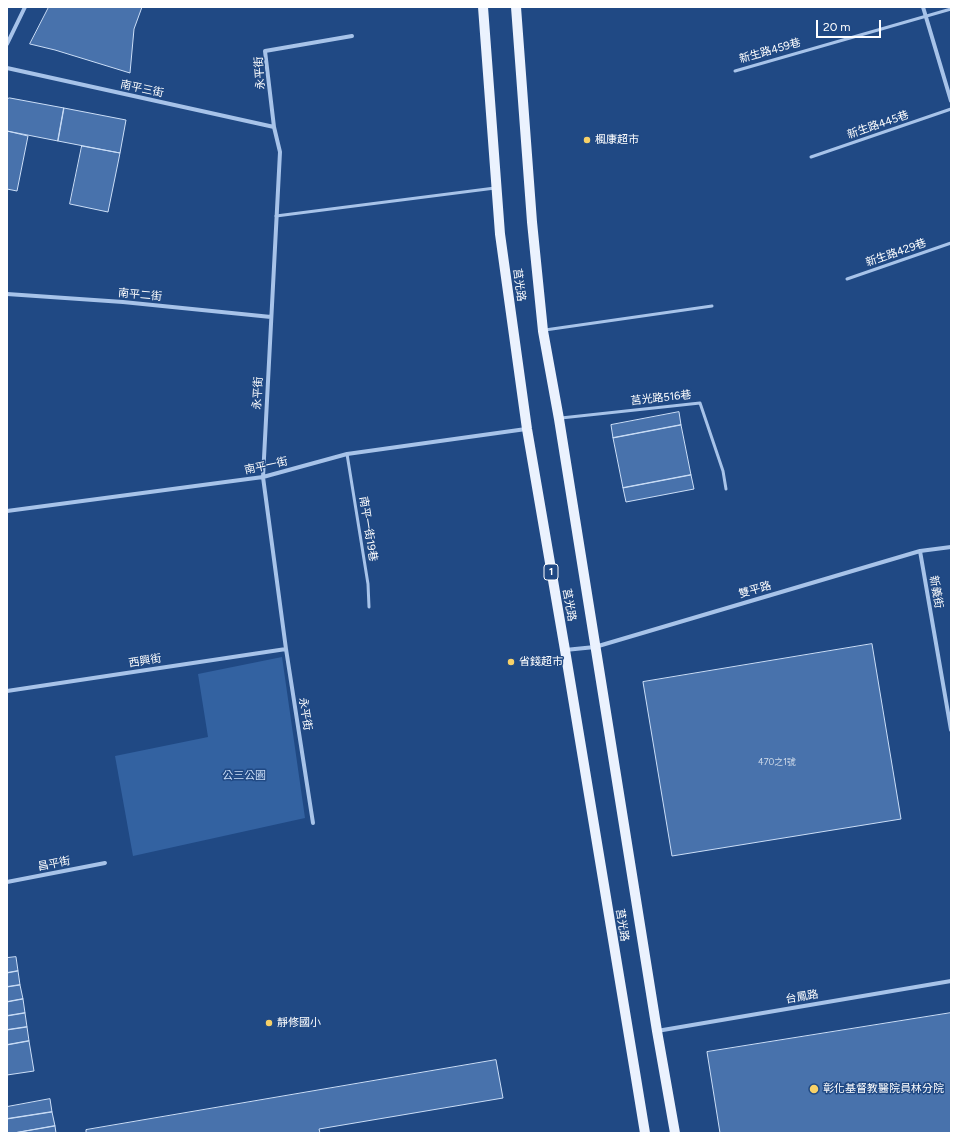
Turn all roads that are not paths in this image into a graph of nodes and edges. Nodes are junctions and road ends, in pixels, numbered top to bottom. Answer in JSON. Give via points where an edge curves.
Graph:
{"nodes":[{"id":1,"x":25,"y":7,"type":"edge"},
{"id":2,"x":483,"y":7,"type":"edge"},
{"id":3,"x":516,"y":7,"type":"edge"},
{"id":4,"x":923,"y":7,"type":"edge"},
{"id":5,"x":951,"y":9,"type":"edge"},
{"id":6,"x":926,"y":16,"type":"junction"},
{"id":7,"x":352,"y":36,"type":"dead end"},
{"id":8,"x":7,"y":44,"type":"edge"},
{"id":9,"x":7,"y":68,"type":"edge"},
{"id":10,"x":735,"y":71,"type":"dead end"},
{"id":11,"x":951,"y":101,"type":"edge"},
{"id":12,"x":951,"y":109,"type":"edge"},
{"id":13,"x":274,"y":127,"type":"junction"},
{"id":14,"x":811,"y":157,"type":"dead end"},
{"id":15,"x":497,"y":188,"type":"junction"},
{"id":16,"x":276,"y":216,"type":"junction"},
{"id":17,"x":951,"y":243,"type":"edge"},
{"id":18,"x":847,"y":279,"type":"dead end"},
{"id":19,"x":7,"y":294,"type":"edge"},
{"id":20,"x":712,"y":306,"type":"dead end"},
{"id":21,"x":271,"y":317,"type":"junction"},
{"id":22,"x":543,"y":331,"type":"junction"},
{"id":23,"x":559,"y":419,"type":"junction"},
{"id":24,"x":527,"y":429,"type":"junction"},
{"id":25,"x":347,"y":454,"type":"junction"},
{"id":26,"x":263,"y":477,"type":"junction"},
{"id":27,"x":726,"y":489,"type":"dead end"},
{"id":28,"x":7,"y":511,"type":"edge"},
{"id":29,"x":951,"y":547,"type":"edge"},
{"id":30,"x":920,"y":551,"type":"junction"},
{"id":31,"x":369,"y":607,"type":"dead end"},
{"id":32,"x":595,"y":647,"type":"junction"},
{"id":33,"x":286,"y":649,"type":"junction"},
{"id":34,"x":565,"y":650,"type":"junction"},
{"id":35,"x":7,"y":691,"type":"edge"},
{"id":36,"x":949,"y":704,"type":"edge"},
{"id":37,"x":951,"y":730,"type":"edge"},
{"id":38,"x":313,"y":823,"type":"dead end"},
{"id":39,"x":105,"y":863,"type":"dead end"},
{"id":40,"x":7,"y":882,"type":"edge"},
{"id":41,"x":951,"y":981,"type":"edge"},
{"id":42,"x":657,"y":1031,"type":"junction"},
{"id":43,"x":646,"y":1133,"type":"edge"},
{"id":44,"x":676,"y":1133,"type":"edge"}],
"edges":[{"from":1,"to":8,"type":"street"},
{"from":2,"to":15,"type":"main road","name":"莒光路","number":"1"},
{"from":3,"to":22,"type":"main road","name":"莒光路"},
{"from":4,"to":6,"type":"street"},
{"from":5,"to":6,"type":"lane","name":"新生路459巷"},
{"from":6,"to":10,"type":"lane","name":"新生路459巷"},
{"from":6,"to":11,"type":"street"},
{"from":7,"to":13,"type":"street","name":"永平街","via":[[265,51]]},
{"from":9,"to":13,"type":"street","name":"南平三街"},
{"from":12,"to":14,"type":"lane","name":"新生路445巷"},
{"from":13,"to":16,"type":"street","name":"永平街","via":[[280,152]]},
{"from":15,"to":16,"type":"lane"},
{"from":15,"to":24,"type":"main road","name":"莒光路","number":"1","via":[[500,234]]},
{"from":16,"to":21,"type":"street","name":"永平街"},
{"from":17,"to":18,"type":"lane","name":"新生路429巷"},
{"from":19,"to":21,"type":"street","name":"南平二街","via":[[123,302]]},
{"from":20,"to":22,"type":"lane"},
{"from":21,"to":26,"type":"street","name":"永平街"},
{"from":22,"to":23,"type":"main road","name":"莒光路"},
{"from":23,"to":27,"type":"lane","name":"莒光路516巷","via":[[700,403],[723,471]]},
{"from":23,"to":32,"type":"main road","name":"莒光路"},
{"from":24,"to":25,"type":"street","name":"南平一街"},
{"from":24,"to":34,"type":"main road","name":"莒光路","number":"1"},
{"from":25,"to":26,"type":"street","name":"南平一街"},
{"from":25,"to":31,"type":"lane","name":"南平一街19巷","via":[[368,584]]},
{"from":26,"to":28,"type":"street","name":"南平一街"},
{"from":26,"to":33,"type":"street","name":"永平街"},
{"from":29,"to":30,"type":"street","name":"雙平路"},
{"from":30,"to":32,"type":"street","name":"雙平路"},
{"from":30,"to":36,"type":"street","name":"新義街"},
{"from":32,"to":34,"type":"street","name":"雙平路"},
{"from":32,"to":42,"type":"main road","name":"莒光路"},
{"from":33,"to":35,"type":"street","name":"西興街"},
{"from":33,"to":38,"type":"street","name":"永平街"},
{"from":34,"to":43,"type":"main road","name":"莒光路","number":"1"},
{"from":36,"to":37,"type":"street","name":"新義街"},
{"from":39,"to":40,"type":"street","name":"昌平街"},
{"from":41,"to":42,"type":"street","name":"台鳳路"},
{"from":42,"to":44,"type":"main road","name":"莒光路"}]}
